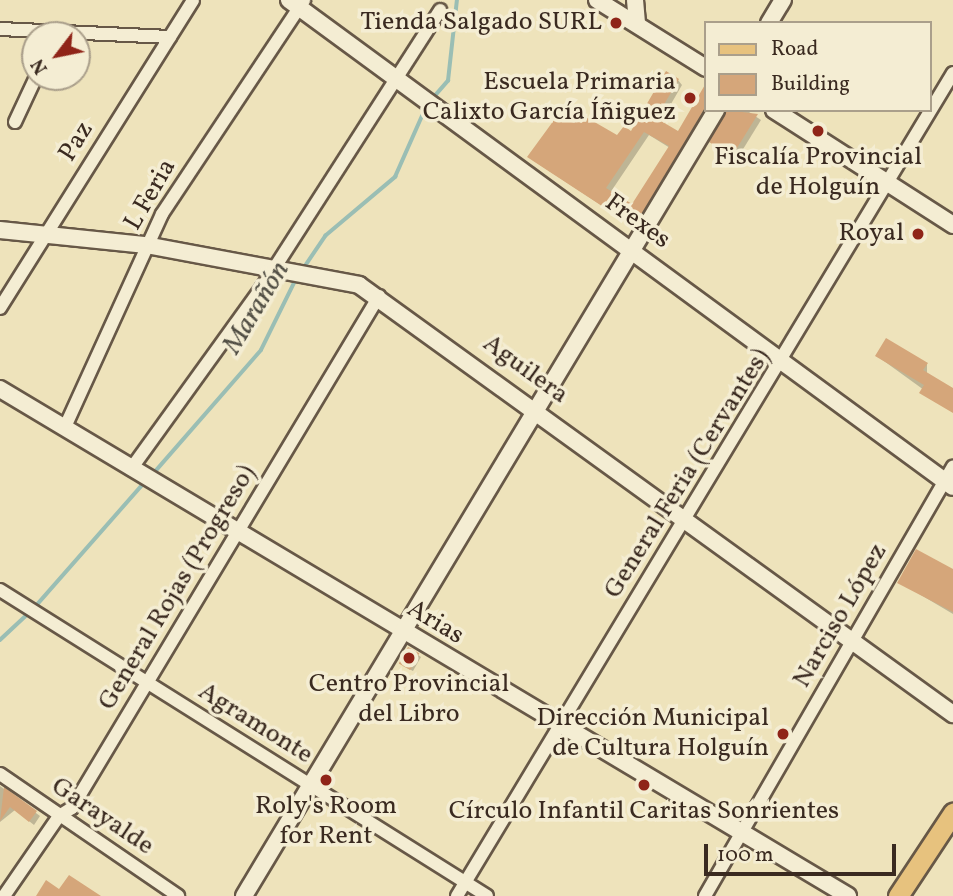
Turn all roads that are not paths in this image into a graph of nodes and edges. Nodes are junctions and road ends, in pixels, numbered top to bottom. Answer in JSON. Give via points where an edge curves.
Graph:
{"nodes":[{"id":1,"x":193,"y":0,"type":"edge"},
{"id":2,"x":597,"y":0,"type":"edge"},
{"id":3,"x":635,"y":0,"type":"edge"},
{"id":4,"x":783,"y":0,"type":"edge"},
{"id":5,"x":297,"y":2,"type":"edge"},
{"id":6,"x":440,"y":10,"type":"dead end"},
{"id":7,"x":770,"y":21,"type":"edge"},
{"id":8,"x":637,"y":24,"type":"junction"},
{"id":9,"x":0,"y":29,"type":"edge"},
{"id":10,"x":21,"y":31,"type":"edge"},
{"id":11,"x":91,"y":35,"type":"edge"},
{"id":12,"x":170,"y":37,"type":"junction"},
{"id":13,"x":704,"y":67,"type":"edge"},
{"id":14,"x":953,"y":73,"type":"edge"},
{"id":15,"x":397,"y":75,"type":"junction"},
{"id":16,"x":29,"y":91,"type":"edge"},
{"id":17,"x":932,"y":108,"type":"edge"},
{"id":18,"x":715,"y":112,"type":"edge"},
{"id":19,"x":777,"y":112,"type":"edge"},
{"id":20,"x":930,"y":112,"type":"edge"},
{"id":21,"x":15,"y":122,"type":"dead end"},
{"id":22,"x":887,"y":183,"type":"junction"},
{"id":23,"x":953,"y":225,"type":"edge"},
{"id":24,"x":0,"y":230,"type":"edge"},
{"id":25,"x":47,"y":233,"type":"junction"},
{"id":26,"x":146,"y":245,"type":"junction"},
{"id":27,"x":634,"y":250,"type":"junction"},
{"id":28,"x":271,"y":265,"type":"junction"},
{"id":29,"x":379,"y":296,"type":"junction"},
{"id":30,"x":0,"y":308,"type":"edge"},
{"id":31,"x":784,"y":361,"type":"junction"},
{"id":32,"x":0,"y":389,"type":"edge"},
{"id":33,"x":536,"y":408,"type":"junction"},
{"id":34,"x":65,"y":427,"type":"junction"},
{"id":35,"x":134,"y":471,"type":"junction"},
{"id":36,"x":950,"y":478,"type":"edge"},
{"id":37,"x":688,"y":517,"type":"junction"},
{"id":38,"x":236,"y":534,"type":"junction"},
{"id":39,"x":0,"y":590,"type":"edge"},
{"id":40,"x":400,"y":631,"type":"junction"},
{"id":41,"x":854,"y":639,"type":"junction"},
{"id":42,"x":148,"y":683,"type":"junction"},
{"id":43,"x":953,"y":714,"type":"edge"},
{"id":44,"x":561,"y":726,"type":"junction"},
{"id":45,"x":0,"y":774,"type":"edge"},
{"id":46,"x":309,"y":786,"type":"junction"},
{"id":47,"x":953,"y":813,"type":"edge"},
{"id":48,"x":59,"y":816,"type":"junction"},
{"id":49,"x":742,"y":834,"type":"junction"},
{"id":50,"x":465,"y":883,"type":"junction"},
{"id":51,"x":4,"y":896,"type":"edge"},
{"id":52,"x":178,"y":896,"type":"edge"},
{"id":53,"x":244,"y":896,"type":"edge"},
{"id":54,"x":457,"y":896,"type":"edge"},
{"id":55,"x":487,"y":896,"type":"edge"},
{"id":56,"x":705,"y":896,"type":"edge"},
{"id":57,"x":848,"y":896,"type":"edge"},
{"id":58,"x":898,"y":896,"type":"edge"}],
"edges":[{"from":1,"to":12,"type":"street","name":"Paz"},
{"from":2,"to":8,"type":"street"},
{"from":3,"to":8,"type":"street"},
{"from":4,"to":7,"type":"street"},
{"from":5,"to":15,"type":"street","name":"Frexes"},
{"from":5,"to":26,"type":"street","name":"L Feria"},
{"from":6,"to":15,"type":"street"},
{"from":8,"to":13,"type":"street"},
{"from":9,"to":10,"type":"street"},
{"from":11,"to":12,"type":"street"},
{"from":12,"to":25,"type":"street","name":"Paz"},
{"from":14,"to":17,"type":"street","name":"General Feria (Cervantes)"},
{"from":15,"to":27,"type":"street","name":"Frexes"},
{"from":15,"to":28,"type":"street"},
{"from":16,"to":21,"type":"street"},
{"from":18,"to":27,"type":"street"},
{"from":19,"to":22,"type":"street"},
{"from":20,"to":22,"type":"street","name":"General Feria (Cervantes)"},
{"from":22,"to":23,"type":"street"},
{"from":22,"to":31,"type":"street","name":"General Feria (Cervantes)"},
{"from":24,"to":25,"type":"street","name":"Aguilera"},
{"from":25,"to":26,"type":"street","name":"Aguilera"},
{"from":25,"to":30,"type":"street","name":"Paz"},
{"from":26,"to":28,"type":"street","name":"Aguilera"},
{"from":26,"to":34,"type":"street","name":"L Feria","via":[[143,264]]},
{"from":27,"to":31,"type":"street","name":"Frexes"},
{"from":27,"to":33,"type":"street"},
{"from":28,"to":29,"type":"street","name":"Aguilera"},
{"from":28,"to":35,"type":"street","via":[[263,286]]},
{"from":29,"to":33,"type":"street","name":"Aguilera"},
{"from":29,"to":38,"type":"street","name":"General Rojas (Progreso)"},
{"from":31,"to":36,"type":"street","name":"Frexes"},
{"from":31,"to":37,"type":"street","name":"General Feria (Cervantes)"},
{"from":32,"to":34,"type":"street","name":"Arias"},
{"from":33,"to":37,"type":"street","name":"Aguilera"},
{"from":33,"to":40,"type":"street"},
{"from":34,"to":35,"type":"street","name":"Arias"},
{"from":35,"to":38,"type":"street","name":"Arias"},
{"from":36,"to":41,"type":"street","name":"Narciso López"},
{"from":37,"to":41,"type":"street","name":"Aguilera"},
{"from":37,"to":44,"type":"street","name":"General Feria (Cervantes)"},
{"from":38,"to":40,"type":"street","name":"Arias"},
{"from":38,"to":42,"type":"street","name":"General Rojas (Progreso)"},
{"from":39,"to":42,"type":"street","name":"Agramonte"},
{"from":40,"to":44,"type":"street","name":"Arias"},
{"from":40,"to":46,"type":"street"},
{"from":41,"to":43,"type":"street","name":"Aguilera"},
{"from":41,"to":49,"type":"street","name":"Narciso López"},
{"from":42,"to":46,"type":"street","name":"Agramonte"},
{"from":42,"to":48,"type":"street","name":"General Rojas (Progreso)","via":[[72,808]]},
{"from":44,"to":49,"type":"street","name":"Arias"},
{"from":44,"to":50,"type":"street","name":"General Feria (Cervantes)"},
{"from":45,"to":48,"type":"street","name":"Garayalde"},
{"from":46,"to":50,"type":"street","name":"Agramonte"},
{"from":46,"to":53,"type":"street"},
{"from":47,"to":58,"type":"main road"},
{"from":48,"to":51,"type":"street","name":"General Rojas (Progreso)"},
{"from":48,"to":52,"type":"street","name":"Garayalde"},
{"from":49,"to":56,"type":"street","name":"Narciso López"},
{"from":49,"to":57,"type":"street","name":"Arias"},
{"from":50,"to":54,"type":"street","name":"General Feria (Cervantes)"},
{"from":50,"to":55,"type":"street","name":"Agramonte"}]}
